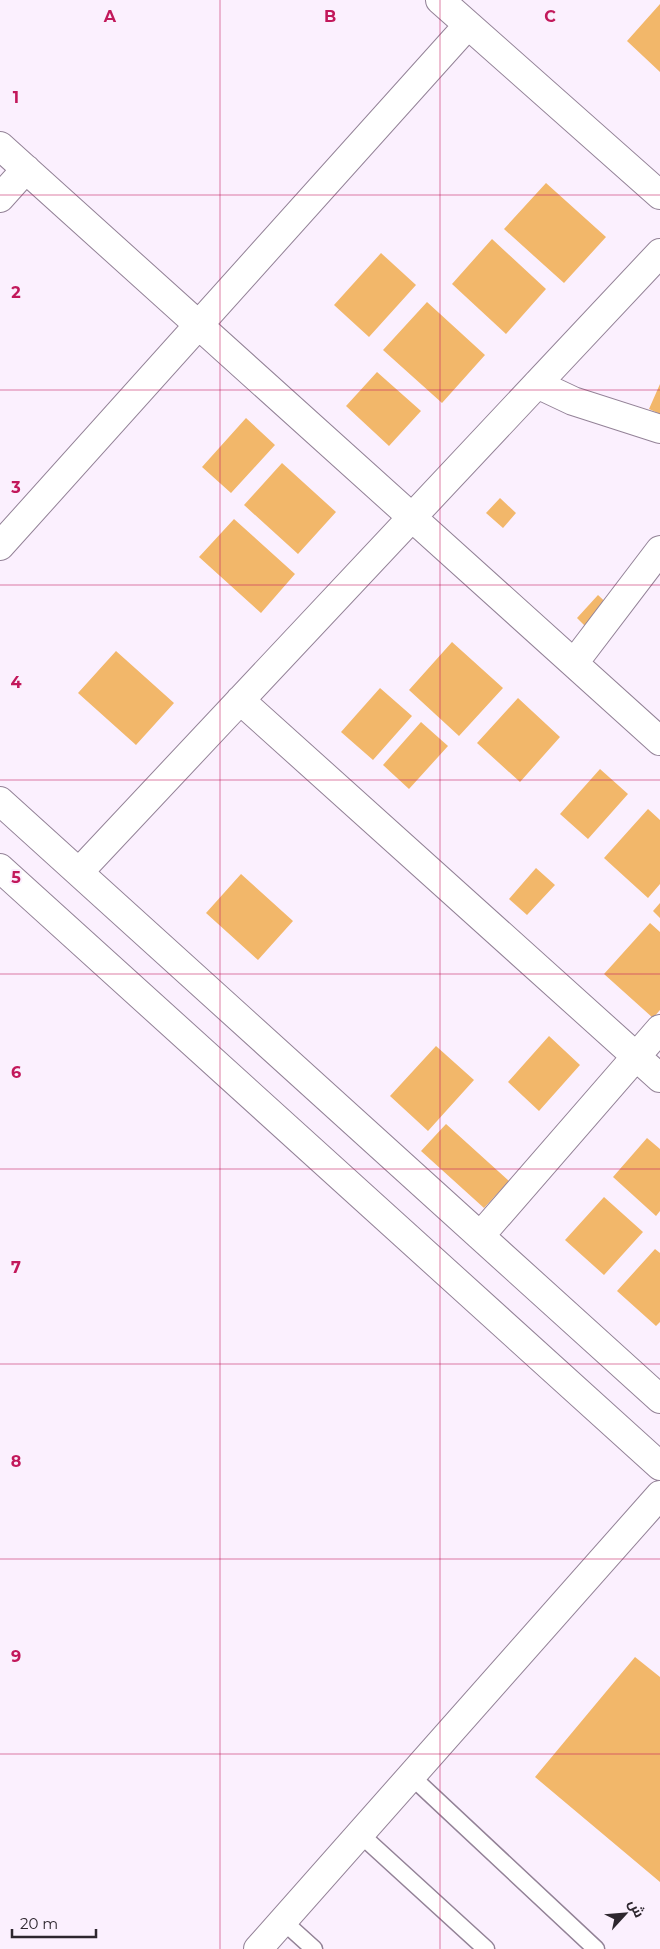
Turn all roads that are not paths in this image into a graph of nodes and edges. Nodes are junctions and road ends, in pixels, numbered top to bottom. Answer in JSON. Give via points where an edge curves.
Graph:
{"nodes":[{"id":1,"x":440,"y":0,"type":"edge"},
{"id":2,"x":468,"y":25,"type":"junction"},
{"id":3,"x":0,"y":146,"type":"edge"},
{"id":4,"x":26,"y":169,"type":"junction"},
{"id":5,"x":660,"y":195,"type":"edge"},
{"id":6,"x":0,"y":198,"type":"edge"},
{"id":7,"x":660,"y":253,"type":"edge"},
{"id":8,"x":198,"y":325,"type":"junction"},
{"id":9,"x":537,"y":384,"type":"junction"},
{"id":10,"x":660,"y":429,"type":"edge"},
{"id":11,"x":412,"y":517,"type":"junction"},
{"id":12,"x":0,"y":546,"type":"edge"},
{"id":13,"x":660,"y":550,"type":"edge"},
{"id":14,"x":574,"y":663,"type":"junction"},
{"id":15,"x":240,"y":700,"type":"junction"},
{"id":16,"x":660,"y":741,"type":"edge"},
{"id":17,"x":0,"y":801,"type":"edge"},
{"id":18,"x":0,"y":868,"type":"edge"},
{"id":19,"x":79,"y":872,"type":"junction"},
{"id":20,"x":660,"y":1029,"type":"edge"},
{"id":21,"x":636,"y":1056,"type":"junction"},
{"id":22,"x":660,"y":1078,"type":"edge"},
{"id":23,"x":480,"y":1236,"type":"junction"},
{"id":24,"x":660,"y":1399,"type":"edge"},
{"id":25,"x":660,"y":1466,"type":"edge"},
{"id":26,"x":660,"y":1495,"type":"edge"},
{"id":27,"x":411,"y":1776,"type":"junction"},
{"id":28,"x":360,"y":1834,"type":"junction"},
{"id":29,"x":283,"y":1921,"type":"junction"},
{"id":30,"x":258,"y":1949,"type":"edge"},
{"id":31,"x":314,"y":1949,"type":"edge"},
{"id":32,"x":486,"y":1949,"type":"edge"},
{"id":33,"x":596,"y":1949,"type":"edge"}],
"edges":[{"from":1,"to":2,"type":"street"},
{"from":2,"to":5,"type":"street"},
{"from":2,"to":8,"type":"street"},
{"from":3,"to":4,"type":"street"},
{"from":4,"to":6,"type":"street"},
{"from":4,"to":8,"type":"street"},
{"from":7,"to":9,"type":"street"},
{"from":8,"to":11,"type":"street"},
{"from":8,"to":12,"type":"street"},
{"from":9,"to":10,"type":"street","via":[[573,401]]},
{"from":9,"to":11,"type":"street"},
{"from":11,"to":14,"type":"street"},
{"from":11,"to":15,"type":"street"},
{"from":13,"to":14,"type":"street"},
{"from":14,"to":16,"type":"street"},
{"from":15,"to":19,"type":"street"},
{"from":15,"to":21,"type":"street"},
{"from":17,"to":19,"type":"street"},
{"from":18,"to":25,"type":"street"},
{"from":19,"to":23,"type":"street"},
{"from":20,"to":21,"type":"street"},
{"from":21,"to":22,"type":"street"},
{"from":21,"to":23,"type":"street"},
{"from":23,"to":24,"type":"street"},
{"from":26,"to":27,"type":"street"},
{"from":27,"to":28,"type":"street"},
{"from":27,"to":33,"type":"lane"},
{"from":28,"to":29,"type":"street"},
{"from":28,"to":32,"type":"lane"},
{"from":29,"to":30,"type":"street"},
{"from":29,"to":31,"type":"lane"}]}
